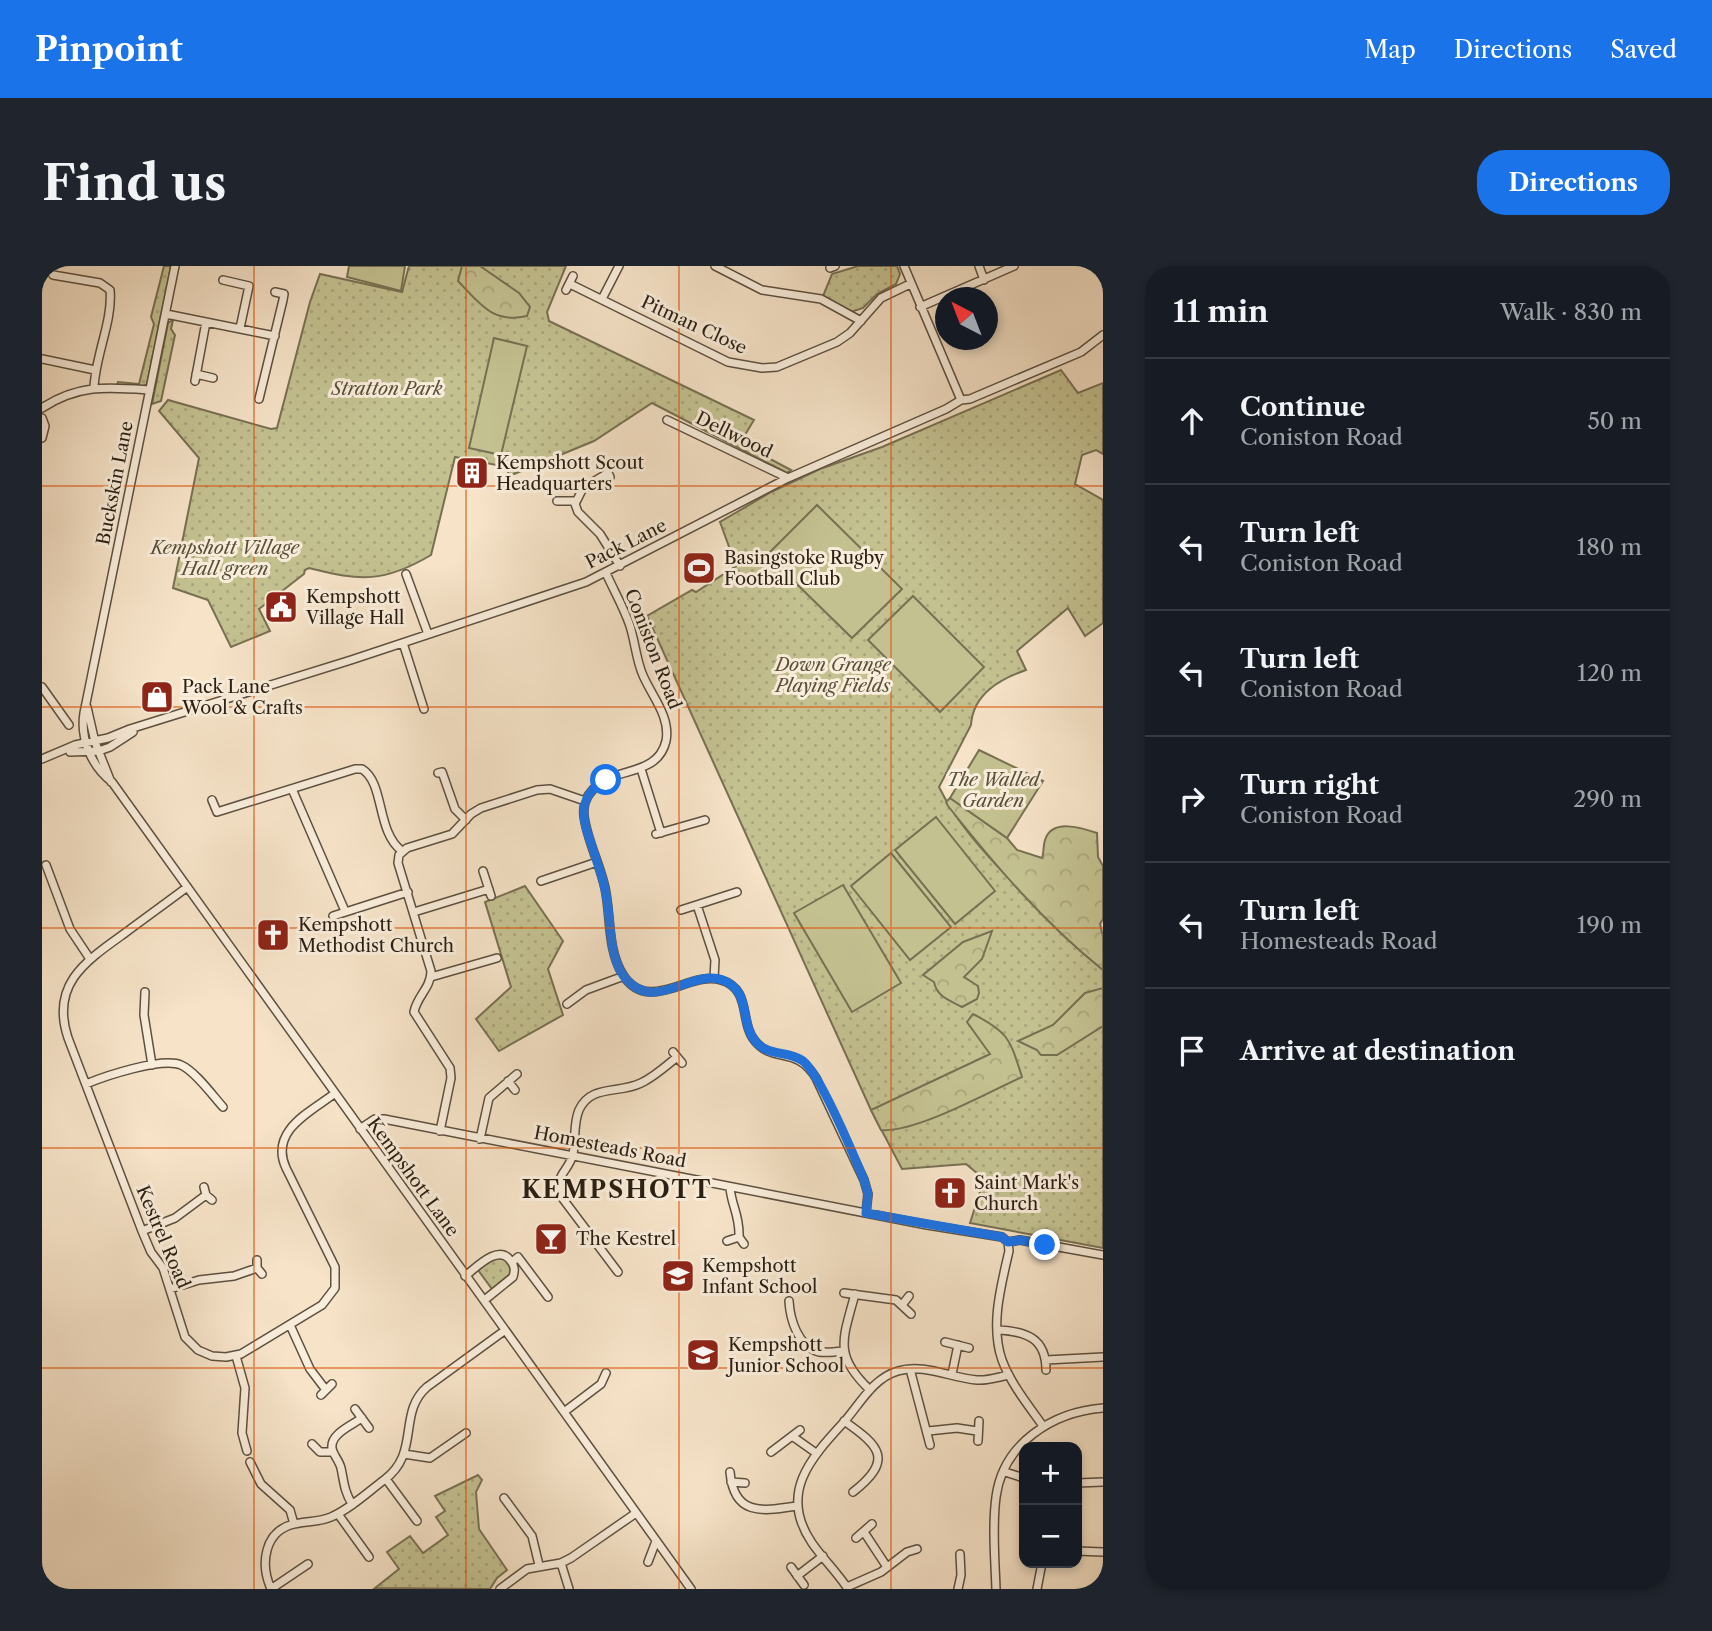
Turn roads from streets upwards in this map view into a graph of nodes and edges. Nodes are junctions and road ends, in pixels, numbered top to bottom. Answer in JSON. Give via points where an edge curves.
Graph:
{"nodes":[{"id":1,"x":175,"y":266,"type":"edge"},
{"id":2,"x":619,"y":266,"type":"edge"},
{"id":3,"x":904,"y":266,"type":"edge"},
{"id":4,"x":979,"y":266,"type":"edge"},
{"id":5,"x":1014,"y":266,"type":"edge"},
{"id":6,"x":720,"y":267,"type":"edge"},
{"id":7,"x":52,"y":275,"type":"dead end"},
{"id":8,"x":984,"y":279,"type":"junction"},
{"id":9,"x":223,"y":280,"type":"dead end"},
{"id":10,"x":570,"y":283,"type":"dead end"},
{"id":11,"x":910,"y":284,"type":"junction"},
{"id":12,"x":275,"y":292,"type":"dead end"},
{"id":13,"x":602,"y":299,"type":"junction"},
{"id":14,"x":920,"y":307,"type":"junction"},
{"id":15,"x":166,"y":314,"type":"junction"},
{"id":16,"x":861,"y":321,"type":"junction"},
{"id":17,"x":206,"y":322,"type":"junction"},
{"id":18,"x":240,"y":328,"type":"junction"},
{"id":19,"x":1103,"y":335,"type":"edge"},
{"id":20,"x":275,"y":336,"type":"junction"},
{"id":21,"x":42,"y":359,"type":"edge"},
{"id":22,"x":95,"y":370,"type":"junction"},
{"id":23,"x":213,"y":378,"type":"dead end"},
{"id":24,"x":94,"y":388,"type":"junction"},
{"id":25,"x":150,"y":390,"type":"junction"},
{"id":26,"x":259,"y":399,"type":"dead end"},
{"id":27,"x":961,"y":400,"type":"junction"},
{"id":28,"x":42,"y":408,"type":"edge"},
{"id":29,"x":42,"y":418,"type":"edge"},
{"id":30,"x":667,"y":420,"type":"dead end"},
{"id":31,"x":42,"y":438,"type":"edge"},
{"id":32,"x":604,"y":464,"type":"dead end"},
{"id":33,"x":788,"y":478,"type":"junction"},
{"id":34,"x":557,"y":501,"type":"dead end"},
{"id":35,"x":576,"y":501,"type":"junction"},
{"id":36,"x":620,"y":566,"type":"junction"},
{"id":37,"x":606,"y":573,"type":"junction"},
{"id":38,"x":406,"y":574,"type":"dead end"},
{"id":39,"x":428,"y":634,"type":"junction"},
{"id":40,"x":403,"y":643,"type":"junction"},
{"id":41,"x":42,"y":687,"type":"edge"},
{"id":42,"x":87,"y":706,"type":"junction"},
{"id":43,"x":425,"y":709,"type":"dead end"},
{"id":44,"x":69,"y":725,"type":"dead end"},
{"id":45,"x":139,"y":728,"type":"junction"},
{"id":46,"x":95,"y":742,"type":"junction"},
{"id":47,"x":88,"y":748,"type":"junction"},
{"id":48,"x":99,"y":751,"type":"junction"},
{"id":49,"x":42,"y":758,"type":"edge"},
{"id":50,"x":641,"y":768,"type":"junction"},
{"id":51,"x":438,"y":773,"type":"dead end"},
{"id":52,"x":112,"y":782,"type":"junction"},
{"id":53,"x":292,"y":789,"type":"junction"},
{"id":54,"x":212,"y":800,"type":"dead end"},
{"id":55,"x":585,"y":801,"type":"junction"},
{"id":56,"x":466,"y":820,"type":"junction"},
{"id":57,"x":705,"y":820,"type":"dead end"},
{"id":58,"x":402,"y":851,"type":"junction"},
{"id":59,"x":597,"y":862,"type":"junction"},
{"id":60,"x":46,"y":865,"type":"edge"},
{"id":61,"x":483,"y":871,"type":"dead end"},
{"id":62,"x":540,"y":880,"type":"dead end"},
{"id":63,"x":186,"y":888,"type":"junction"},
{"id":64,"x":408,"y":892,"type":"junction"},
{"id":65,"x":732,"y":895,"type":"dead end"},
{"id":66,"x":697,"y":905,"type":"junction"},
{"id":67,"x":681,"y":910,"type":"dead end"},
{"id":68,"x":345,"y":911,"type":"junction"},
{"id":69,"x":414,"y":912,"type":"junction"},
{"id":70,"x":333,"y":916,"type":"dead end"},
{"id":71,"x":90,"y":958,"type":"junction"},
{"id":72,"x":497,"y":958,"type":"dead end"},
{"id":73,"x":624,"y":976,"type":"junction"},
{"id":74,"x":431,"y":977,"type":"junction"},
{"id":75,"x":714,"y":978,"type":"junction"},
{"id":76,"x":142,"y":996,"type":"dead end"},
{"id":77,"x":571,"y":1003,"type":"dead end"},
{"id":78,"x":677,"y":1058,"type":"dead end"},
{"id":79,"x":152,"y":1066,"type":"junction"},
{"id":80,"x":517,"y":1074,"type":"dead end"},
{"id":81,"x":508,"y":1081,"type":"junction"},
{"id":82,"x":86,"y":1084,"type":"junction"},
{"id":83,"x":515,"y":1090,"type":"dead end"},
{"id":84,"x":334,"y":1094,"type":"junction"},
{"id":85,"x":225,"y":1109,"type":"dead end"},
{"id":86,"x":360,"y":1129,"type":"junction"},
{"id":87,"x":440,"y":1131,"type":"junction"},
{"id":88,"x":480,"y":1139,"type":"junction"},
{"id":89,"x":572,"y":1156,"type":"junction"},
{"id":90,"x":730,"y":1186,"type":"junction"},
{"id":91,"x":207,"y":1194,"type":"dead end"},
{"id":92,"x":866,"y":1213,"type":"junction"},
{"id":93,"x":142,"y":1231,"type":"junction"},
{"id":94,"x":727,"y":1241,"type":"dead end"},
{"id":95,"x":1008,"y":1242,"type":"junction"},
{"id":96,"x":1103,"y":1255,"type":"edge"},
{"id":97,"x":257,"y":1259,"type":"dead end"},
{"id":98,"x":512,"y":1262,"type":"junction"},
{"id":99,"x":618,"y":1272,"type":"dead end"},
{"id":100,"x":465,"y":1276,"type":"junction"},
{"id":101,"x":170,"y":1289,"type":"junction"},
{"id":102,"x":844,"y":1293,"type":"dead end"},
{"id":103,"x":855,"y":1294,"type":"junction"},
{"id":104,"x":909,"y":1296,"type":"dead end"},
{"id":105,"x":548,"y":1297,"type":"dead end"},
{"id":106,"x":487,"y":1298,"type":"dead end"},
{"id":107,"x":789,"y":1301,"type":"dead end"},
{"id":108,"x":902,"y":1305,"type":"junction"},
{"id":109,"x":778,"y":1311,"type":"dead end"},
{"id":110,"x":789,"y":1311,"type":"junction"},
{"id":111,"x":911,"y":1314,"type":"dead end"},
{"id":112,"x":290,"y":1325,"type":"junction"},
{"id":113,"x":997,"y":1330,"type":"junction"},
{"id":114,"x":504,"y":1331,"type":"junction"},
{"id":115,"x":945,"y":1342,"type":"dead end"},
{"id":116,"x":958,"y":1345,"type":"junction"},
{"id":117,"x":969,"y":1348,"type":"dead end"},
{"id":118,"x":842,"y":1351,"type":"junction"},
{"id":119,"x":236,"y":1356,"type":"junction"},
{"id":120,"x":1103,"y":1357,"type":"edge"},
{"id":121,"x":1046,"y":1360,"type":"junction"},
{"id":122,"x":910,"y":1369,"type":"junction"},
{"id":123,"x":1046,"y":1370,"type":"dead end"},
{"id":124,"x":606,"y":1373,"type":"dead end"},
{"id":125,"x":952,"y":1374,"type":"junction"},
{"id":126,"x":1009,"y":1374,"type":"junction"},
{"id":127,"x":326,"y":1390,"type":"dead end"},
{"id":128,"x":870,"y":1390,"type":"junction"},
{"id":129,"x":1103,"y":1408,"type":"edge"},
{"id":130,"x":355,"y":1409,"type":"dead end"},
{"id":131,"x":564,"y":1412,"type":"junction"},
{"id":132,"x":362,"y":1418,"type":"junction"},
{"id":133,"x":845,"y":1421,"type":"junction"},
{"id":134,"x":979,"y":1421,"type":"dead end"},
{"id":135,"x":1043,"y":1426,"type":"junction"},
{"id":136,"x":369,"y":1428,"type":"dead end"},
{"id":137,"x":800,"y":1430,"type":"dead end"},
{"id":138,"x":928,"y":1431,"type":"junction"},
{"id":139,"x":977,"y":1431,"type":"junction"},
{"id":140,"x":466,"y":1433,"type":"dead end"},
{"id":141,"x":792,"y":1436,"type":"junction"},
{"id":142,"x":457,"y":1440,"type":"junction"},
{"id":143,"x":978,"y":1441,"type":"dead end"},
{"id":144,"x":312,"y":1444,"type":"dead end"},
{"id":145,"x":930,"y":1445,"type":"dead end"},
{"id":146,"x":463,"y":1447,"type":"dead end"},
{"id":147,"x":247,"y":1451,"type":"dead end"},
{"id":148,"x":771,"y":1451,"type":"dead end"},
{"id":149,"x":333,"y":1452,"type":"junction"},
{"id":150,"x":816,"y":1453,"type":"junction"},
{"id":151,"x":404,"y":1454,"type":"junction"},
{"id":152,"x":250,"y":1462,"type":"dead end"},
{"id":153,"x":1096,"y":1471,"type":"dead end"},
{"id":154,"x":730,"y":1472,"type":"dead end"},
{"id":155,"x":1004,"y":1472,"type":"junction"},
{"id":156,"x":1019,"y":1476,"type":"edge"},
{"id":157,"x":386,"y":1479,"type":"junction"},
{"id":158,"x":731,"y":1482,"type":"junction"},
{"id":159,"x":1099,"y":1482,"type":"edge"},
{"id":160,"x":745,"y":1483,"type":"dead end"},
{"id":161,"x":862,"y":1485,"type":"junction"},
{"id":162,"x":853,"y":1492,"type":"dead end"},
{"id":163,"x":870,"y":1494,"type":"dead end"},
{"id":164,"x":504,"y":1498,"type":"dead end"},
{"id":165,"x":352,"y":1504,"type":"junction"},
{"id":166,"x":797,"y":1506,"type":"junction"},
{"id":167,"x":636,"y":1513,"type":"junction"},
{"id":168,"x":338,"y":1514,"type":"junction"},
{"id":169,"x":417,"y":1521,"type":"dead end"},
{"id":170,"x":294,"y":1524,"type":"junction"},
{"id":171,"x":872,"y":1524,"type":"dead end"},
{"id":172,"x":864,"y":1532,"type":"junction"},
{"id":173,"x":856,"y":1538,"type":"dead end"},
{"id":174,"x":656,"y":1541,"type":"junction"},
{"id":175,"x":900,"y":1543,"type":"dead end"},
{"id":176,"x":918,"y":1549,"type":"dead end"},
{"id":177,"x":1082,"y":1551,"type":"edge"},
{"id":178,"x":907,"y":1552,"type":"junction"},
{"id":179,"x":1103,"y":1552,"type":"edge"},
{"id":180,"x":960,"y":1554,"type":"dead end"},
{"id":181,"x":823,"y":1556,"type":"junction"},
{"id":182,"x":369,"y":1557,"type":"dead end"},
{"id":183,"x":648,"y":1562,"type":"dead end"},
{"id":184,"x":561,"y":1563,"type":"junction"},
{"id":185,"x":308,"y":1564,"type":"dead end"},
{"id":186,"x":539,"y":1565,"type":"junction"},
{"id":187,"x":791,"y":1567,"type":"dead end"},
{"id":188,"x":887,"y":1567,"type":"junction"},
{"id":189,"x":948,"y":1567,"type":"dead end"},
{"id":190,"x":1041,"y":1568,"type":"edge"},
{"id":191,"x":960,"y":1571,"type":"junction"},
{"id":192,"x":797,"y":1576,"type":"junction"},
{"id":193,"x":804,"y":1585,"type":"dead end"},
{"id":194,"x":847,"y":1588,"type":"edge"},
{"id":195,"x":271,"y":1589,"type":"edge"},
{"id":196,"x":500,"y":1589,"type":"edge"},
{"id":197,"x":569,"y":1589,"type":"edge"},
{"id":198,"x":691,"y":1589,"type":"edge"},
{"id":199,"x":958,"y":1589,"type":"edge"},
{"id":200,"x":996,"y":1589,"type":"edge"},
{"id":201,"x":1037,"y":1589,"type":"edge"}],
"edges":[{"from":1,"to":15,"type":"street","name":"Buckskin Lane"},
{"from":2,"to":13,"type":"street"},
{"from":3,"to":11,"type":"street"},
{"from":4,"to":8,"type":"street"},
{"from":5,"to":8,"type":"street"},
{"from":6,"to":16,"type":"street","via":[[762,290],[821,299]]},
{"from":7,"to":22,"type":"street","via":[[110,290]]},
{"from":8,"to":14,"type":"street"},
{"from":9,"to":18,"type":"street","via":[[249,286]]},
{"from":10,"to":13,"type":"street","name":"Pitman Close"},
{"from":11,"to":14,"type":"street"},
{"from":11,"to":16,"type":"street","name":"Pitman Close","via":[[881,298]]},
{"from":12,"to":20,"type":"street","via":[[284,294]]},
{"from":13,"to":16,"type":"street","name":"Pitman Close","via":[[729,362],[762,368],[776,367],[837,342]]},
{"from":14,"to":27,"type":"street"},
{"from":15,"to":17,"type":"street"},
{"from":15,"to":25,"type":"street","name":"Buckskin Lane"},
{"from":17,"to":18,"type":"street"},
{"from":17,"to":23,"type":"street","via":[[196,378]]},
{"from":18,"to":20,"type":"street"},
{"from":19,"to":27,"type":"street","name":"Pack Lane","via":[[1081,352]]},
{"from":20,"to":26,"type":"street"},
{"from":21,"to":22,"type":"street"},
{"from":22,"to":24,"type":"street"},
{"from":24,"to":25,"type":"street"},
{"from":24,"to":28,"type":"street","via":[[68,393]]},
{"from":25,"to":42,"type":"street","name":"Buckskin Lane"},
{"from":27,"to":33,"type":"street","name":"Pack Lane"},
{"from":29,"to":31,"type":"street"},
{"from":30,"to":33,"type":"street","name":"Dellwood"},
{"from":32,"to":35,"type":"street","via":[[609,475],[587,484]]},
{"from":33,"to":36,"type":"street","name":"Pack Lane"},
{"from":34,"to":35,"type":"street"},
{"from":35,"to":36,"type":"street","via":[[578,512],[600,534]]},
{"from":36,"to":37,"type":"street","name":"Pack Lane"},
{"from":37,"to":39,"type":"street","name":"Pack Lane"},
{"from":37,"to":50,"type":"street","name":"Coniston Road","via":[[666,729],[660,754]]},
{"from":38,"to":39,"type":"street"},
{"from":39,"to":40,"type":"street","name":"Pack Lane"},
{"from":40,"to":43,"type":"street"},
{"from":40,"to":45,"type":"street","name":"Pack Lane"},
{"from":41,"to":44,"type":"street"},
{"from":42,"to":46,"type":"street","name":"Buckskin Lane"},
{"from":42,"to":47,"type":"street","name":"Buckskin Lane","via":[[82,728]]},
{"from":45,"to":46,"type":"street","name":"Pack Lane"},
{"from":45,"to":48,"type":"street","name":"Pack Lane"},
{"from":46,"to":47,"type":"street","name":"Pack Lane"},
{"from":46,"to":48,"type":"street","name":"Buckskin Lane"},
{"from":47,"to":48,"type":"street","name":"Pack Lane"},
{"from":47,"to":49,"type":"street","name":"Pack Lane"},
{"from":47,"to":52,"type":"street","name":"Kempshott Lane"},
{"from":48,"to":52,"type":"street","name":"Kempshott Lane"},
{"from":50,"to":55,"type":"street","name":"Coniston Road","via":[[602,782]]},
{"from":50,"to":57,"type":"street","via":[[659,834]]},
{"from":51,"to":56,"type":"street","via":[[442,772],[455,809]]},
{"from":52,"to":63,"type":"street","name":"Kempshott Lane"},
{"from":53,"to":54,"type":"street","via":[[217,813]]},
{"from":53,"to":58,"type":"street","via":[[364,770],[391,841]]},
{"from":53,"to":68,"type":"street"},
{"from":55,"to":56,"type":"street","via":[[542,789],[481,808]]},
{"from":55,"to":59,"type":"street","via":[[584,817]]},
{"from":56,"to":58,"type":"street","via":[[452,834]]},
{"from":58,"to":64,"type":"street","via":[[398,863]]},
{"from":59,"to":62,"type":"street"},
{"from":59,"to":73,"type":"street","via":[[615,954]]},
{"from":60,"to":71,"type":"street","via":[[70,929]]},
{"from":61,"to":69,"type":"street","via":[[490,892]]},
{"from":63,"to":71,"type":"street","name":"Kestrel Road"},
{"from":63,"to":84,"type":"street","name":"Kempshott Lane"},
{"from":64,"to":68,"type":"street"},
{"from":64,"to":69,"type":"street"},
{"from":65,"to":66,"type":"street"},
{"from":66,"to":67,"type":"street"},
{"from":66,"to":75,"type":"street","via":[[715,960]]},
{"from":68,"to":70,"type":"street"},
{"from":69,"to":74,"type":"street"},
{"from":71,"to":82,"type":"street","name":"Kestrel Road","via":[[71,981],[64,1009],[66,1033]]},
{"from":72,"to":74,"type":"street"},
{"from":73,"to":75,"type":"street","via":[[653,992]]},
{"from":73,"to":77,"type":"street","via":[[586,990]]},
{"from":74,"to":87,"type":"street","via":[[414,1010],[450,1068]]},
{"from":75,"to":92,"type":"street","via":[[741,995],[758,1044],[769,1052],[800,1059],[813,1072],[864,1180]]},
{"from":76,"to":79,"type":"street"},
{"from":78,"to":89,"type":"street","via":[[641,1083],[589,1097],[577,1114]]},
{"from":79,"to":82,"type":"street"},
{"from":79,"to":85,"type":"street","via":[[183,1065]]},
{"from":80,"to":81,"type":"street"},
{"from":81,"to":83,"type":"street"},
{"from":81,"to":88,"type":"street","via":[[487,1102]]},
{"from":82,"to":93,"type":"street","name":"Kestrel Road"},
{"from":84,"to":86,"type":"street","name":"Kempshott Lane"},
{"from":84,"to":112,"type":"street","via":[[291,1126],[282,1143],[283,1163],[336,1271],[330,1298]]},
{"from":86,"to":87,"type":"street","name":"Homesteads Road","via":[[380,1119]]},
{"from":86,"to":100,"type":"street","name":"Kempshott Lane"},
{"from":87,"to":88,"type":"street","name":"Homesteads Road"},
{"from":88,"to":89,"type":"street","name":"Homesteads Road"},
{"from":89,"to":90,"type":"street","name":"Homesteads Road"},
{"from":89,"to":99,"type":"street","via":[[561,1174],[563,1199]]},
{"from":90,"to":92,"type":"street","name":"Homesteads Road"},
{"from":90,"to":94,"type":"street","via":[[741,1241]]},
{"from":91,"to":93,"type":"street","via":[[174,1218]]},
{"from":92,"to":95,"type":"street","name":"Homesteads Road","via":[[1002,1237]]},
{"from":93,"to":101,"type":"street","name":"Kestrel Road"},
{"from":95,"to":96,"type":"street","name":"Homesteads Road","via":[[1020,1240]]},
{"from":95,"to":113,"type":"street"},
{"from":97,"to":101,"type":"street","via":[[260,1271]]},
{"from":98,"to":100,"type":"street","via":[[505,1255],[495,1255]]},
{"from":98,"to":105,"type":"street","via":[[518,1257]]},
{"from":98,"to":106,"type":"street","via":[[512,1279]]},
{"from":100,"to":114,"type":"street","name":"Kempshott Lane"},
{"from":101,"to":119,"type":"street","name":"Kestrel Road","via":[[191,1344],[212,1356]]},
{"from":102,"to":103,"type":"street"},
{"from":103,"to":108,"type":"street","via":[[896,1300]]},
{"from":103,"to":118,"type":"street"},
{"from":104,"to":108,"type":"street"},
{"from":107,"to":110,"type":"street"},
{"from":108,"to":111,"type":"street"},
{"from":109,"to":110,"type":"street"},
{"from":110,"to":118,"type":"street","via":[[799,1336],[811,1348]]},
{"from":112,"to":119,"type":"street"},
{"from":112,"to":127,"type":"street","via":[[310,1369]]},
{"from":113,"to":121,"type":"street","via":[[1031,1337]]},
{"from":113,"to":126,"type":"street","via":[[998,1347]]},
{"from":114,"to":131,"type":"street","name":"Kempshott Lane"},
{"from":114,"to":151,"type":"street","via":[[418,1396]]},
{"from":115,"to":116,"type":"street"},
{"from":116,"to":117,"type":"street"},
{"from":116,"to":125,"type":"street"},
{"from":118,"to":128,"type":"street"},
{"from":119,"to":147,"type":"street","via":[[245,1388],[242,1433]]},
{"from":120,"to":121,"type":"street"},
{"from":121,"to":123,"type":"street"},
{"from":122,"to":125,"type":"street"},
{"from":122,"to":128,"type":"street","via":[[889,1374]]},
{"from":122,"to":138,"type":"street"},
{"from":124,"to":131,"type":"street","via":[[603,1382]]},
{"from":125,"to":126,"type":"street","via":[[976,1380]]},
{"from":126,"to":135,"type":"street"},
{"from":128,"to":133,"type":"street"},
{"from":129,"to":135,"type":"street","via":[[1072,1413]]},
{"from":130,"to":132,"type":"street"},
{"from":131,"to":167,"type":"street","name":"Kempshott Lane"},
{"from":132,"to":136,"type":"street"},
{"from":132,"to":149,"type":"street","via":[[335,1438]]},
{"from":133,"to":150,"type":"street"},
{"from":133,"to":161,"type":"street","via":[[878,1450],[874,1471]]},
{"from":134,"to":139,"type":"street"},
{"from":135,"to":155,"type":"street","via":[[1024,1441]]},
{"from":137,"to":141,"type":"street"},
{"from":138,"to":139,"type":"street"},
{"from":138,"to":145,"type":"street"},
{"from":139,"to":143,"type":"street"},
{"from":140,"to":142,"type":"street"},
{"from":141,"to":148,"type":"street"},
{"from":141,"to":150,"type":"street"},
{"from":142,"to":146,"type":"street"},
{"from":142,"to":151,"type":"street","via":[[430,1458]]},
{"from":144,"to":149,"type":"street","via":[[320,1452]]},
{"from":149,"to":165,"type":"street"},
{"from":150,"to":166,"type":"street","via":[[802,1477]]},
{"from":151,"to":157,"type":"street","via":[[399,1467]]},
{"from":152,"to":170,"type":"street","via":[[261,1484],[290,1510]]},
{"from":153,"to":159,"type":"street"},
{"from":154,"to":158,"type":"street"},
{"from":155,"to":156,"type":"street"},
{"from":155,"to":200,"type":"street","via":[[996,1496]]},
{"from":157,"to":165,"type":"street"},
{"from":157,"to":169,"type":"street"},
{"from":158,"to":160,"type":"street"},
{"from":158,"to":166,"type":"street","via":[[736,1495],[751,1508],[764,1511]]},
{"from":161,"to":162,"type":"street"},
{"from":161,"to":163,"type":"street"},
{"from":164,"to":186,"type":"street","via":[[534,1539]]},
{"from":165,"to":168,"type":"street"},
{"from":166,"to":181,"type":"street","via":[[805,1532]]},
{"from":167,"to":174,"type":"street","name":"Kempshott Lane"},
{"from":167,"to":184,"type":"street"},
{"from":168,"to":170,"type":"street"},
{"from":168,"to":182,"type":"street"},
{"from":170,"to":195,"type":"street","via":[[275,1535],[265,1554],[264,1569]]},
{"from":171,"to":172,"type":"street"},
{"from":172,"to":173,"type":"street"},
{"from":172,"to":188,"type":"street"},
{"from":174,"to":183,"type":"street"},
{"from":174,"to":198,"type":"street","name":"Kempshott Lane"},
{"from":175,"to":178,"type":"street"},
{"from":176,"to":178,"type":"street"},
{"from":177,"to":179,"type":"street"},
{"from":178,"to":188,"type":"street"},
{"from":180,"to":191,"type":"street"},
{"from":181,"to":192,"type":"street"},
{"from":181,"to":194,"type":"street"},
{"from":184,"to":186,"type":"street"},
{"from":184,"to":197,"type":"street"},
{"from":185,"to":195,"type":"street"},
{"from":186,"to":196,"type":"street","via":[[516,1575]]},
{"from":187,"to":192,"type":"street"},
{"from":188,"to":194,"type":"street"},
{"from":189,"to":191,"type":"street"},
{"from":190,"to":201,"type":"street"},
{"from":191,"to":199,"type":"street"},
{"from":192,"to":193,"type":"street"}]}
